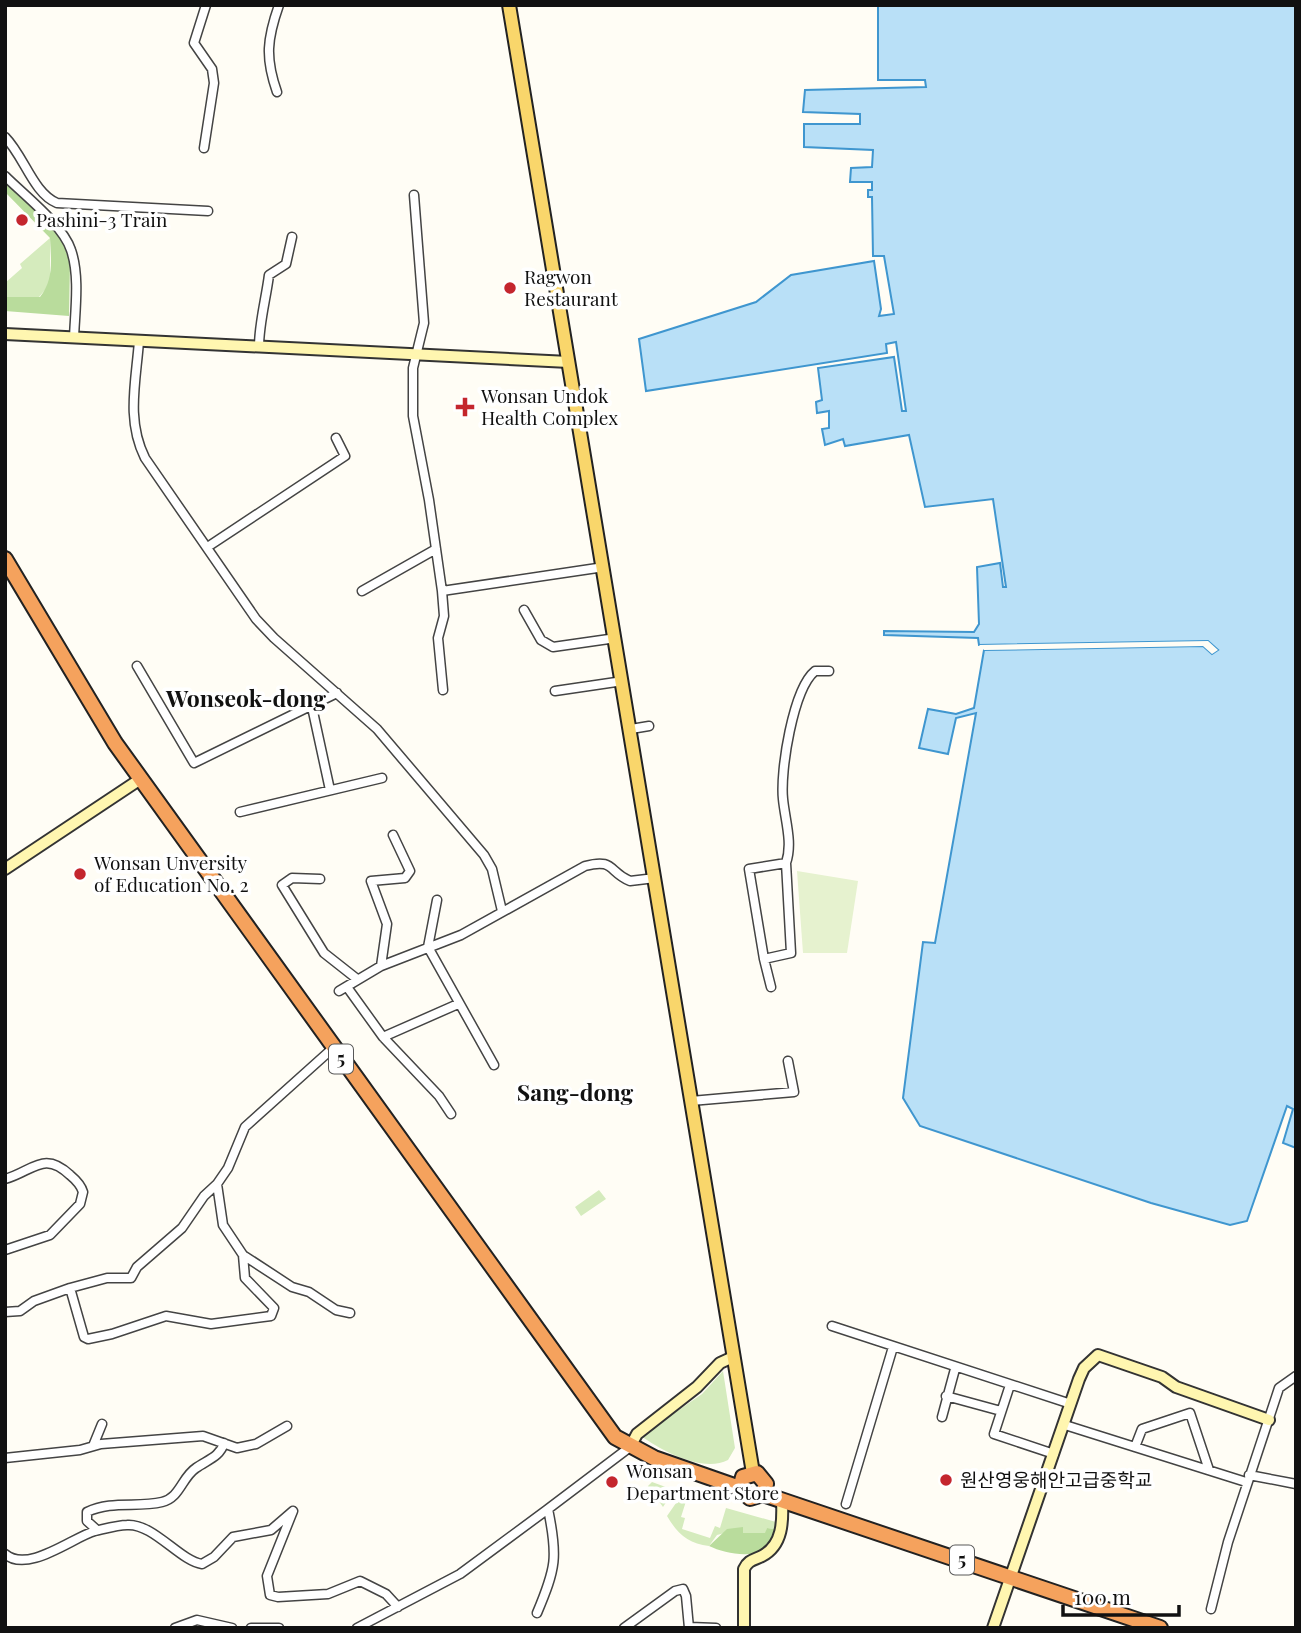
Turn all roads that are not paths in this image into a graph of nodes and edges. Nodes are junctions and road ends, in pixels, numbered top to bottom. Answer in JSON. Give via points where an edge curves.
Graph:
{"nodes":[{"id":1,"x":206,"y":5,"type":"edge"},
{"id":2,"x":279,"y":5,"type":"edge"},
{"id":3,"x":509,"y":5,"type":"edge"},
{"id":4,"x":277,"y":92,"type":"dead end"},
{"id":5,"x":5,"y":137,"type":"edge"},
{"id":6,"x":204,"y":148,"type":"dead end"},
{"id":7,"x":5,"y":176,"type":"edge"},
{"id":8,"x":414,"y":195,"type":"dead end"},
{"id":9,"x":208,"y":211,"type":"dead end"},
{"id":10,"x":292,"y":237,"type":"dead end"},
{"id":11,"x":5,"y":334,"type":"edge"},
{"id":12,"x":74,"y":338,"type":"junction"},
{"id":13,"x":139,"y":341,"type":"junction"},
{"id":14,"x":259,"y":347,"type":"junction"},
{"id":15,"x":416,"y":355,"type":"junction"},
{"id":16,"x":569,"y":362,"type":"junction"},
{"id":17,"x":336,"y":438,"type":"dead end"},
{"id":18,"x":209,"y":546,"type":"junction"},
{"id":19,"x":436,"y":549,"type":"junction"},
{"id":20,"x":5,"y":559,"type":"edge"},
{"id":21,"x":604,"y":566,"type":"junction"},
{"id":22,"x":362,"y":591,"type":"dead end"},
{"id":23,"x":442,"y":591,"type":"junction"},
{"id":24,"x":524,"y":610,"type":"dead end"},
{"id":25,"x":616,"y":638,"type":"junction"},
{"id":26,"x":137,"y":666,"type":"dead end"},
{"id":27,"x":829,"y":671,"type":"dead end"},
{"id":28,"x":623,"y":681,"type":"junction"},
{"id":29,"x":443,"y":690,"type":"dead end"},
{"id":30,"x":555,"y":691,"type":"dead end"},
{"id":31,"x":337,"y":693,"type":"junction"},
{"id":32,"x":312,"y":707,"type":"junction"},
{"id":33,"x":649,"y":726,"type":"dead end"},
{"id":34,"x":631,"y":729,"type":"junction"},
{"id":35,"x":142,"y":778,"type":"junction"},
{"id":36,"x":382,"y":778,"type":"dead end"},
{"id":37,"x":330,"y":790,"type":"junction"},
{"id":38,"x":240,"y":812,"type":"dead end"},
{"id":39,"x":393,"y":835,"type":"dead end"},
{"id":40,"x":786,"y":863,"type":"junction"},
{"id":41,"x":5,"y":869,"type":"edge"},
{"id":42,"x":655,"y":878,"type":"junction"},
{"id":43,"x":320,"y":879,"type":"dead end"},
{"id":44,"x":437,"y":900,"type":"dead end"},
{"id":45,"x":502,"y":911,"type":"junction"},
{"id":46,"x":428,"y":947,"type":"junction"},
{"id":47,"x":764,"y":958,"type":"junction"},
{"id":48,"x":381,"y":967,"type":"junction"},
{"id":49,"x":357,"y":979,"type":"junction"},
{"id":50,"x":771,"y":987,"type":"dead end"},
{"id":51,"x":458,"y":1004,"type":"junction"},
{"id":52,"x":383,"y":1037,"type":"junction"},
{"id":53,"x":333,"y":1048,"type":"junction"},
{"id":54,"x":788,"y":1061,"type":"dead end"},
{"id":55,"x":494,"y":1065,"type":"dead end"},
{"id":56,"x":691,"y":1101,"type":"junction"},
{"id":57,"x":451,"y":1114,"type":"dead end"},
{"id":58,"x":5,"y":1179,"type":"edge"},
{"id":59,"x":217,"y":1184,"type":"junction"},
{"id":60,"x":5,"y":1250,"type":"edge"},
{"id":61,"x":243,"y":1255,"type":"junction"},
{"id":62,"x":69,"y":1288,"type":"junction"},
{"id":63,"x":5,"y":1312,"type":"edge"},
{"id":64,"x":350,"y":1313,"type":"dead end"},
{"id":65,"x":832,"y":1326,"type":"dead end"},
{"id":66,"x":893,"y":1347,"type":"junction"},
{"id":67,"x":733,"y":1357,"type":"junction"},
{"id":68,"x":956,"y":1369,"type":"junction"},
{"id":69,"x":1296,"y":1376,"type":"edge"},
{"id":70,"x":1010,"y":1385,"type":"junction"},
{"id":71,"x":946,"y":1396,"type":"junction"},
{"id":72,"x":1071,"y":1404,"type":"junction"},
{"id":73,"x":1001,"y":1411,"type":"junction"},
{"id":74,"x":942,"y":1417,"type":"dead end"},
{"id":75,"x":1269,"y":1420,"type":"junction"},
{"id":76,"x":102,"y":1424,"type":"dead end"},
{"id":77,"x":1065,"y":1425,"type":"junction"},
{"id":78,"x":287,"y":1426,"type":"dead end"},
{"id":79,"x":224,"y":1443,"type":"junction"},
{"id":80,"x":93,"y":1446,"type":"junction"},
{"id":81,"x":630,"y":1447,"type":"junction"},
{"id":82,"x":1135,"y":1447,"type":"junction"},
{"id":83,"x":1054,"y":1454,"type":"junction"},
{"id":84,"x":5,"y":1458,"type":"edge"},
{"id":85,"x":1209,"y":1469,"type":"junction"},
{"id":86,"x":753,"y":1473,"type":"junction"},
{"id":87,"x":1248,"y":1478,"type":"junction"},
{"id":88,"x":1296,"y":1484,"type":"edge"},
{"id":89,"x":740,"y":1488,"type":"junction"},
{"id":90,"x":763,"y":1494,"type":"junction"},
{"id":91,"x":782,"y":1500,"type":"junction"},
{"id":92,"x":846,"y":1504,"type":"dead end"},
{"id":93,"x":548,"y":1508,"type":"junction"},
{"id":94,"x":97,"y":1530,"type":"junction"},
{"id":95,"x":5,"y":1554,"type":"edge"},
{"id":96,"x":1010,"y":1576,"type":"junction"},
{"id":97,"x":398,"y":1607,"type":"junction"},
{"id":98,"x":1211,"y":1609,"type":"dead end"},
{"id":99,"x":537,"y":1613,"type":"dead end"},
{"id":100,"x":689,"y":1627,"type":"edge"},
{"id":101,"x":175,"y":1628,"type":"edge"},
{"id":102,"x":232,"y":1628,"type":"edge"},
{"id":103,"x":251,"y":1628,"type":"edge"},
{"id":104,"x":279,"y":1628,"type":"edge"},
{"id":105,"x":357,"y":1628,"type":"edge"},
{"id":106,"x":624,"y":1628,"type":"edge"},
{"id":107,"x":716,"y":1628,"type":"edge"},
{"id":108,"x":744,"y":1628,"type":"edge"},
{"id":109,"x":993,"y":1628,"type":"edge"},
{"id":110,"x":1160,"y":1628,"type":"edge"}],
"edges":[{"from":1,"to":6,"type":"street","via":[[194,43],[212,69],[214,83]]},
{"from":2,"to":4,"type":"street","via":[[267,62]]},
{"from":3,"to":16,"type":"main road"},
{"from":5,"to":9,"type":"street","via":[[45,198],[57,203]]},
{"from":7,"to":12,"type":"street","via":[[60,231],[71,249]]},
{"from":8,"to":15,"type":"street","via":[[424,323]]},
{"from":10,"to":14,"type":"street","via":[[286,264],[269,275]]},
{"from":11,"to":12,"type":"main road"},
{"from":12,"to":13,"type":"main road"},
{"from":13,"to":14,"type":"main road"},
{"from":13,"to":18,"type":"street","via":[[135,437],[145,458]]},
{"from":14,"to":15,"type":"main road"},
{"from":15,"to":16,"type":"main road"},
{"from":15,"to":19,"type":"street","via":[[412,416]]},
{"from":16,"to":21,"type":"main road"},
{"from":17,"to":18,"type":"street","via":[[345,456]]},
{"from":18,"to":31,"type":"street","via":[[256,618]]},
{"from":19,"to":22,"type":"street"},
{"from":19,"to":23,"type":"street"},
{"from":20,"to":35,"type":"highway","number":"5","via":[[103,723]]},
{"from":21,"to":23,"type":"street"},
{"from":21,"to":25,"type":"main road"},
{"from":23,"to":29,"type":"street","via":[[444,616],[438,638]]},
{"from":24,"to":25,"type":"street","via":[[541,640],[554,647]]},
{"from":25,"to":28,"type":"main road"},
{"from":26,"to":32,"type":"street","via":[[192,759]]},
{"from":27,"to":40,"type":"street","via":[[815,671],[798,697],[783,780]]},
{"from":28,"to":30,"type":"street"},
{"from":28,"to":34,"type":"main road"},
{"from":31,"to":32,"type":"street"},
{"from":31,"to":45,"type":"street","via":[[377,729],[484,855]]},
{"from":32,"to":37,"type":"street"},
{"from":33,"to":34,"type":"street"},
{"from":34,"to":42,"type":"main road"},
{"from":35,"to":41,"type":"main road"},
{"from":35,"to":53,"type":"highway","number":"5"},
{"from":36,"to":37,"type":"street"},
{"from":37,"to":38,"type":"street"},
{"from":39,"to":48,"type":"street","via":[[410,871],[405,878],[371,881],[387,924]]},
{"from":40,"to":47,"type":"street","via":[[791,953]]},
{"from":40,"to":47,"type":"street","via":[[749,869]]},
{"from":42,"to":45,"type":"street","via":[[629,881],[601,862],[585,866]]},
{"from":42,"to":56,"type":"main road"},
{"from":43,"to":49,"type":"street","via":[[292,878],[282,885],[324,953]]},
{"from":44,"to":46,"type":"street"},
{"from":45,"to":46,"type":"street","via":[[461,935]]},
{"from":46,"to":48,"type":"street"},
{"from":46,"to":51,"type":"street"},
{"from":47,"to":50,"type":"street"},
{"from":48,"to":49,"type":"street"},
{"from":49,"to":52,"type":"street","via":[[343,989]]},
{"from":51,"to":52,"type":"street"},
{"from":51,"to":55,"type":"street"},
{"from":52,"to":57,"type":"street"},
{"from":53,"to":59,"type":"street","via":[[245,1127]]},
{"from":53,"to":81,"type":"highway","number":"5","via":[[595,1414]]},
{"from":54,"to":56,"type":"street","via":[[794,1092]]},
{"from":56,"to":67,"type":"main road"},
{"from":58,"to":60,"type":"street","via":[[52,1162],[75,1179],[83,1192],[80,1204],[50,1235]]},
{"from":59,"to":61,"type":"street","via":[[223,1225]]},
{"from":59,"to":62,"type":"street","via":[[182,1228],[137,1267],[131,1278],[107,1278]]},
{"from":61,"to":62,"type":"street","via":[[246,1278],[274,1308],[271,1316],[211,1324],[166,1316],[88,1339]]},
{"from":61,"to":64,"type":"street","via":[[292,1287]]},
{"from":62,"to":63,"type":"street","via":[[20,1311]]},
{"from":65,"to":66,"type":"street"},
{"from":66,"to":68,"type":"street"},
{"from":66,"to":92,"type":"street"},
{"from":67,"to":81,"type":"main road","via":[[719,1363],[697,1387],[637,1434]]},
{"from":67,"to":86,"type":"main road"},
{"from":68,"to":70,"type":"street"},
{"from":68,"to":71,"type":"street"},
{"from":69,"to":75,"type":"street","via":[[1279,1388]]},
{"from":70,"to":72,"type":"street"},
{"from":70,"to":73,"type":"street"},
{"from":71,"to":73,"type":"street"},
{"from":71,"to":74,"type":"street"},
{"from":72,"to":75,"type":"main road","via":[[1084,1368],[1098,1355]]},
{"from":72,"to":77,"type":"main road"},
{"from":73,"to":83,"type":"street","via":[[994,1434]]},
{"from":75,"to":87,"type":"street"},
{"from":76,"to":80,"type":"street"},
{"from":77,"to":82,"type":"street"},
{"from":77,"to":83,"type":"main road"},
{"from":78,"to":79,"type":"street","via":[[256,1444],[237,1448]]},
{"from":79,"to":80,"type":"street","via":[[203,1436]]},
{"from":79,"to":94,"type":"street","via":[[216,1456],[189,1473],[175,1495],[163,1502],[113,1504],[87,1512],[87,1521]]},
{"from":80,"to":84,"type":"street"},
{"from":81,"to":89,"type":"highway","number":"5"},
{"from":81,"to":93,"type":"street"},
{"from":82,"to":85,"type":"street"},
{"from":82,"to":85,"type":"street","via":[[1142,1429],[1190,1413]]},
{"from":83,"to":96,"type":"main road"},
{"from":85,"to":87,"type":"street"},
{"from":86,"to":89,"type":"highway","via":[[743,1477]]},
{"from":86,"to":90,"type":"highway","via":[[765,1480]]},
{"from":87,"to":88,"type":"street"},
{"from":87,"to":98,"type":"street"},
{"from":89,"to":90,"type":"highway","via":[[750,1498]]},
{"from":90,"to":91,"type":"highway","number":"5"},
{"from":91,"to":96,"type":"highway","number":"5"},
{"from":91,"to":108,"type":"main road","via":[[783,1522],[773,1547],[744,1569]]},
{"from":93,"to":97,"type":"street","via":[[460,1574]]},
{"from":93,"to":99,"type":"street","via":[[555,1567]]},
{"from":94,"to":95,"type":"street","via":[[49,1555],[15,1559]]},
{"from":94,"to":97,"type":"street","via":[[131,1524],[202,1564],[233,1537],[265,1533],[293,1511],[267,1576],[270,1595],[328,1594],[360,1581],[386,1594]]},
{"from":96,"to":109,"type":"main road"},
{"from":96,"to":110,"type":"highway","number":"5"},
{"from":97,"to":105,"type":"street"},
{"from":100,"to":106,"type":"street","via":[[683,1589]]},
{"from":100,"to":107,"type":"street"},
{"from":101,"to":102,"type":"street","via":[[197,1620]]},
{"from":103,"to":104,"type":"street"}]}
